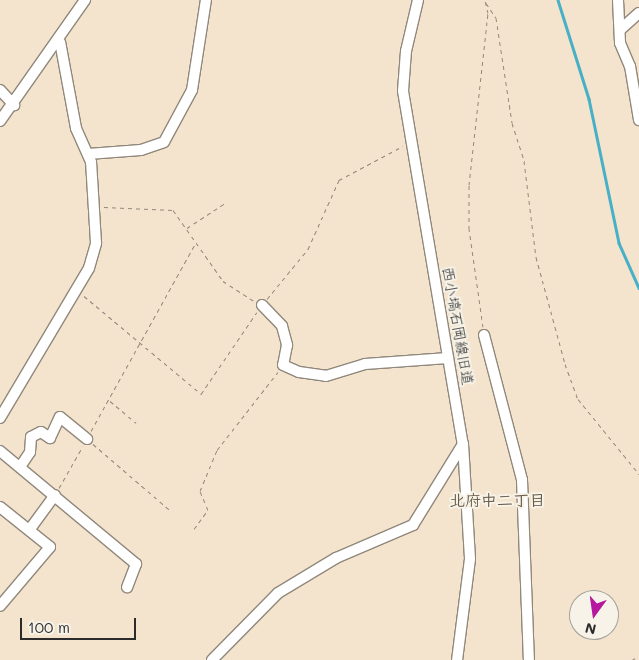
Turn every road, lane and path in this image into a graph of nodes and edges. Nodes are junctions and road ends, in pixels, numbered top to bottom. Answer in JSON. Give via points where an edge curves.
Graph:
{"nodes":[{"id":1,"x":85,"y":0,"type":"edge"},
{"id":2,"x":206,"y":0,"type":"edge"},
{"id":3,"x":418,"y":0,"type":"edge"},
{"id":4,"x":618,"y":0,"type":"edge"},
{"id":5,"x":485,"y":1,"type":"edge"},
{"id":6,"x":639,"y":13,"type":"edge"},
{"id":7,"x":621,"y":29,"type":"junction"},
{"id":8,"x":60,"y":42,"type":"junction"},
{"id":9,"x":0,"y":90,"type":"edge"},
{"id":10,"x":14,"y":105,"type":"junction"},
{"id":11,"x":639,"y":120,"type":"edge"},
{"id":12,"x":0,"y":121,"type":"edge"},
{"id":13,"x":411,"y":143,"type":"junction"},
{"id":14,"x":88,"y":154,"type":"junction"},
{"id":15,"x":225,"y":203,"type":"dead end"},
{"id":16,"x":96,"y":206,"type":"junction"},
{"id":17,"x":187,"y":228,"type":"junction"},
{"id":18,"x":196,"y":242,"type":"junction"},
{"id":19,"x":77,"y":289,"type":"junction"},
{"id":20,"x":262,"y":305,"type":"junction"},
{"id":21,"x":484,"y":335,"type":"joint"},
{"id":22,"x":141,"y":344,"type":"junction"},
{"id":23,"x":448,"y":358,"type":"junction"},
{"id":24,"x":283,"y":365,"type":"junction"},
{"id":25,"x":109,"y":400,"type":"junction"},
{"id":26,"x":0,"y":418,"type":"edge"},
{"id":27,"x":136,"y":424,"type":"dead end"},
{"id":28,"x":87,"y":439,"type":"junction"},
{"id":29,"x":463,"y":444,"type":"junction"},
{"id":30,"x":0,"y":450,"type":"edge"},
{"id":31,"x":20,"y":467,"type":"junction"},
{"id":32,"x":639,"y":474,"type":"edge"},
{"id":33,"x":55,"y":495,"type":"junction"},
{"id":34,"x":0,"y":507,"type":"edge"},
{"id":35,"x":172,"y":512,"type":"dead end"},
{"id":36,"x":30,"y":529,"type":"junction"},
{"id":37,"x":194,"y":529,"type":"dead end"},
{"id":38,"x":127,"y":587,"type":"dead end"},
{"id":39,"x":0,"y":606,"type":"edge"},
{"id":40,"x":639,"y":656,"type":"edge"},
{"id":41,"x":212,"y":660,"type":"edge"},
{"id":42,"x":457,"y":660,"type":"edge"},
{"id":43,"x":529,"y":660,"type":"edge"},
{"id":44,"x":632,"y":660,"type":"edge"}],
"edges":[{"from":1,"to":8,"type":"street"},
{"from":2,"to":14,"type":"street","via":[[192,90],[164,142],[141,150]]},
{"from":3,"to":13,"type":"street","name":"西小塙石岡線旧道","via":[[403,72]]},
{"from":4,"to":7,"type":"street"},
{"from":5,"to":21,"type":"path","via":[[469,185],[469,229]]},
{"from":5,"to":32,"type":"path","via":[[496,18],[512,123],[524,161],[536,257],[565,364],[578,399]]},
{"from":6,"to":7,"type":"street"},
{"from":7,"to":11,"type":"street"},
{"from":8,"to":10,"type":"street"},
{"from":8,"to":14,"type":"street","via":[[76,128]]},
{"from":9,"to":10,"type":"street"},
{"from":10,"to":12,"type":"street"},
{"from":13,"to":20,"type":"path","via":[[339,180],[308,249]]},
{"from":13,"to":23,"type":"street","name":"西小塙石岡線旧道"},
{"from":14,"to":16,"type":"street"},
{"from":15,"to":17,"type":"path"},
{"from":16,"to":17,"type":"path","via":[[164,207],[179,216]]},
{"from":16,"to":19,"type":"street","via":[[93,257]]},
{"from":17,"to":18,"type":"path"},
{"from":18,"to":20,"type":"path","via":[[223,281],[237,294]]},
{"from":18,"to":22,"type":"path"},
{"from":19,"to":22,"type":"path"},
{"from":19,"to":26,"type":"street"},
{"from":20,"to":22,"type":"path","via":[[204,394]]},
{"from":20,"to":24,"type":"street","via":[[282,326],[287,345]]},
{"from":21,"to":43,"type":"street","via":[[522,480]]},
{"from":22,"to":25,"type":"path"},
{"from":23,"to":24,"type":"street","via":[[365,364],[326,376]]},
{"from":23,"to":29,"type":"street","name":"西小塙石岡線旧道"},
{"from":24,"to":37,"type":"path","via":[[217,450],[200,491],[208,510]]},
{"from":25,"to":27,"type":"path"},
{"from":25,"to":28,"type":"path"},
{"from":28,"to":31,"type":"street","via":[[60,417],[50,438],[41,432],[31,437],[30,452]]},
{"from":28,"to":33,"type":"path"},
{"from":28,"to":35,"type":"path"},
{"from":29,"to":41,"type":"street","via":[[413,525],[336,558],[278,593]]},
{"from":29,"to":42,"type":"street","name":"西小塙石岡線旧道","via":[[470,559]]},
{"from":30,"to":31,"type":"street"},
{"from":31,"to":33,"type":"street"},
{"from":33,"to":36,"type":"street"},
{"from":33,"to":38,"type":"street","via":[[136,564]]},
{"from":34,"to":36,"type":"street"},
{"from":36,"to":39,"type":"street","via":[[50,547]]},
{"from":40,"to":44,"type":"path"}]}
